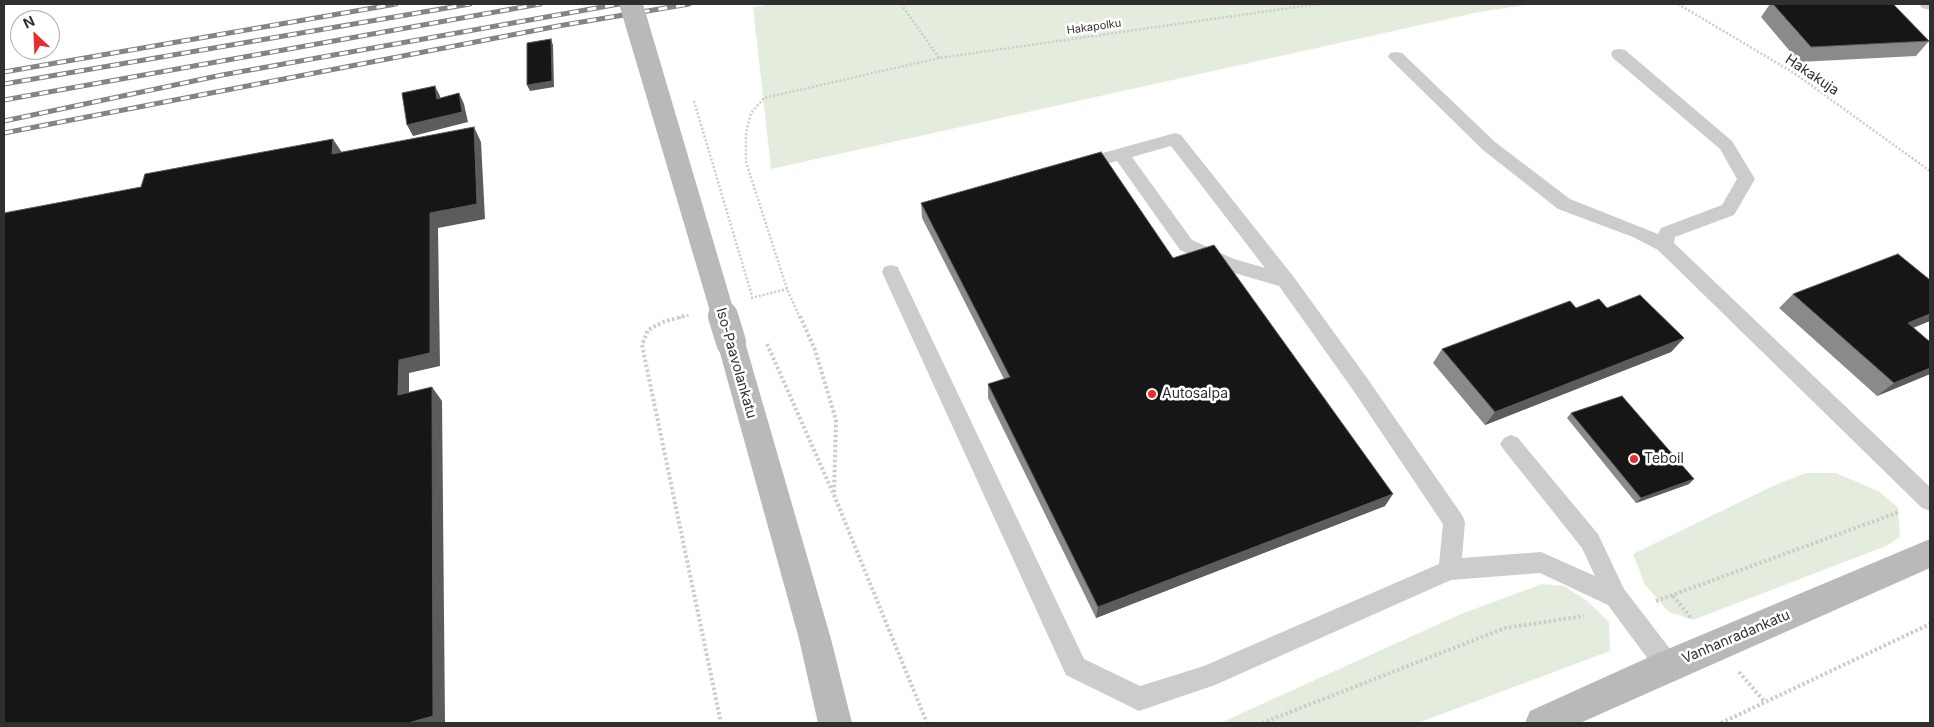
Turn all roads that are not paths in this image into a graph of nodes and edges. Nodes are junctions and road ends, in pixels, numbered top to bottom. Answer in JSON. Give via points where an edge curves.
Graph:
{"nodes":[{"id":1,"x":631,"y":4,"type":"edge"},
{"id":2,"x":1619,"y":54,"type":"dead end"},
{"id":3,"x":1396,"y":57,"type":"dead end"},
{"id":4,"x":1120,"y":153,"type":"junction"},
{"id":5,"x":1065,"y":169,"type":"edge"},
{"id":6,"x":1664,"y":245,"type":"junction"},
{"id":7,"x":891,"y":272,"type":"dead end"},
{"id":8,"x":1286,"y":281,"type":"junction"},
{"id":9,"x":1511,"y":444,"type":"dead end"},
{"id":10,"x":1930,"y":501,"type":"edge"},
{"id":11,"x":1930,"y":554,"type":"edge"},
{"id":12,"x":1450,"y":570,"type":"junction"},
{"id":13,"x":1616,"y":598,"type":"junction"},
{"id":14,"x":1668,"y":666,"type":"junction"},
{"id":15,"x":835,"y":723,"type":"edge"},
{"id":16,"x":1542,"y":723,"type":"edge"}],
"edges":[{"from":1,"to":15,"type":"main road","name":"Iso-Paavolankatu","bridge":true,"via":[[815,639]]},
{"from":2,"to":6,"type":"lane","via":[[1726,145],[1746,179],[1728,210],[1667,233]]},
{"from":3,"to":6,"type":"lane","via":[[1489,146],[1564,204],[1639,232]]},
{"from":4,"to":5,"type":"lane"},
{"from":4,"to":8,"type":"lane","via":[[1186,245],[1228,264]]},
{"from":4,"to":8,"type":"lane","via":[[1175,139]]},
{"from":6,"to":10,"type":"lane"},
{"from":7,"to":12,"type":"lane","via":[[1076,667],[1139,699],[1206,677]]},
{"from":8,"to":12,"type":"lane","via":[[1454,522]]},
{"from":9,"to":13,"type":"lane","via":[[1590,541]]},
{"from":11,"to":14,"type":"main road","name":"Vanhanradankatu"},
{"from":12,"to":13,"type":"lane","via":[[1541,562]]},
{"from":13,"to":14,"type":"lane"},
{"from":14,"to":16,"type":"main road","name":"Vanhanradankatu"}]}
